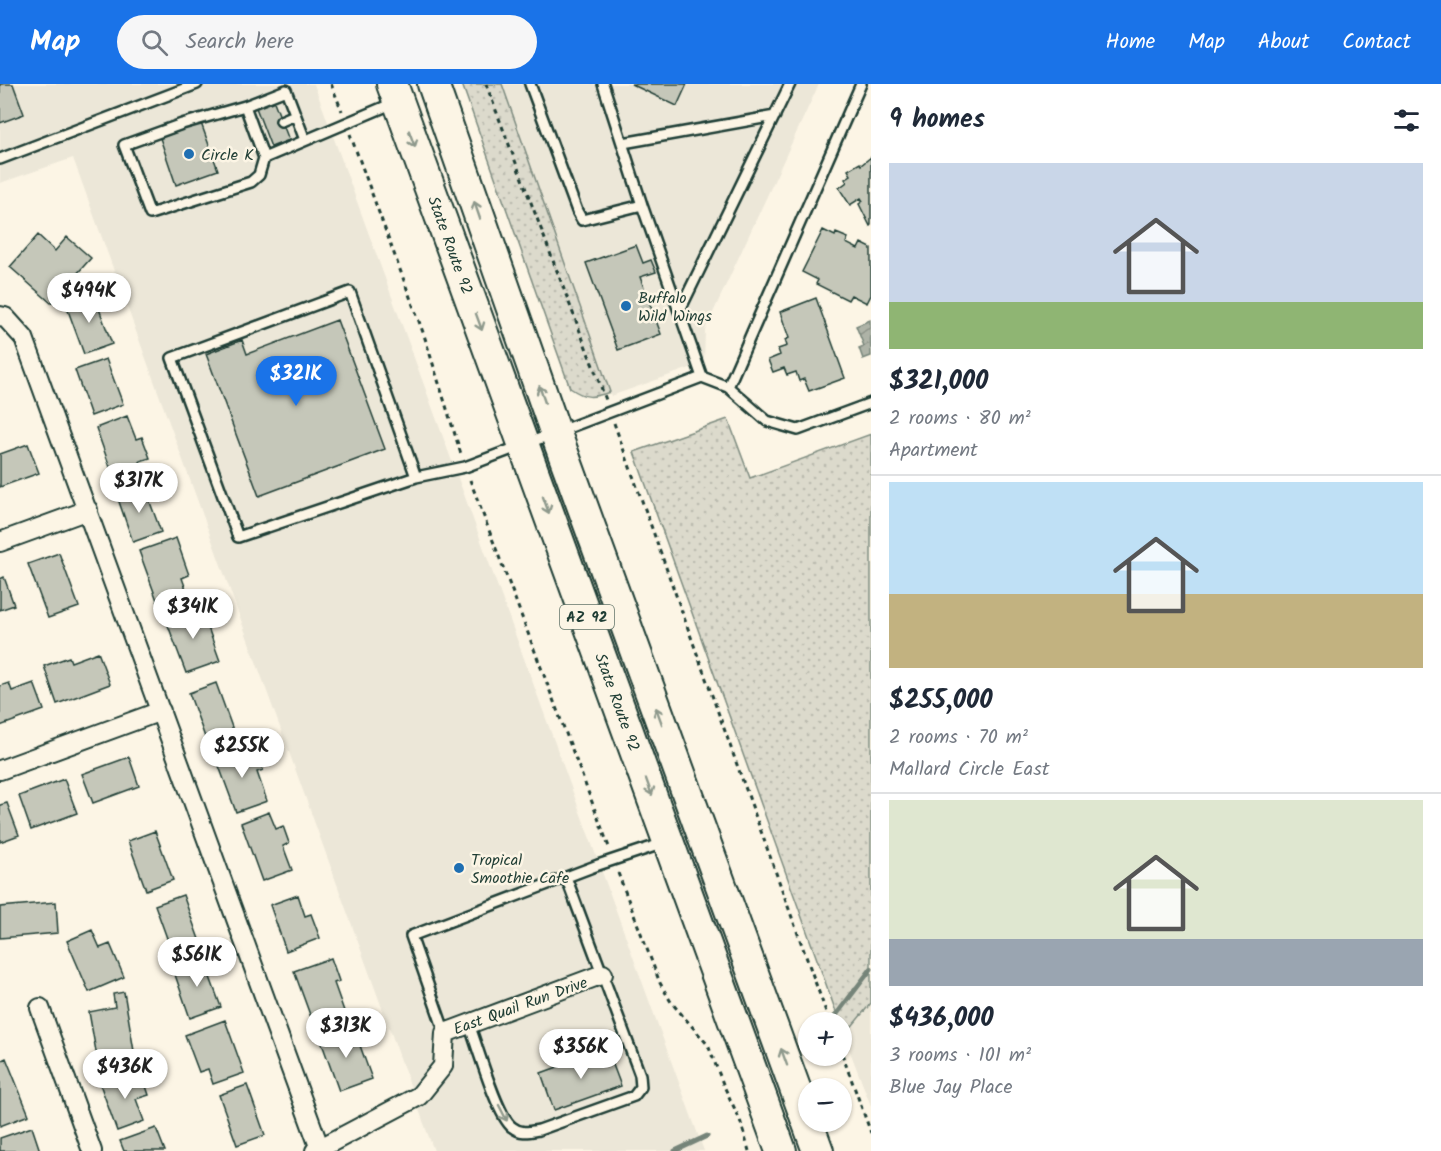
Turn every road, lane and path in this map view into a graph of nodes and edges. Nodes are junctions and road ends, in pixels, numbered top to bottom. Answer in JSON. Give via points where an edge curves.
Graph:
{"nodes":[{"id":1,"x":197,"y":84,"type":"edge"},
{"id":2,"x":330,"y":84,"type":"edge"},
{"id":3,"x":433,"y":84,"type":"edge"},
{"id":4,"x":486,"y":84,"type":"edge"},
{"id":5,"x":530,"y":84,"type":"edge"},
{"id":6,"x":603,"y":84,"type":"edge"},
{"id":7,"x":790,"y":84,"type":"edge"},
{"id":8,"x":861,"y":84,"type":"edge"},
{"id":9,"x":395,"y":93,"type":"edge"},
{"id":10,"x":245,"y":106,"type":"junction"},
{"id":11,"x":295,"y":115,"type":"junction"},
{"id":12,"x":775,"y":116,"type":"junction"},
{"id":13,"x":281,"y":121,"type":"dead end"},
{"id":14,"x":346,"y":123,"type":"junction"},
{"id":15,"x":305,"y":140,"type":"junction"},
{"id":16,"x":623,"y":143,"type":"junction"},
{"id":17,"x":264,"y":158,"type":"junction"},
{"id":18,"x":0,"y":159,"type":"edge"},
{"id":19,"x":642,"y":205,"type":"junction"},
{"id":20,"x":680,"y":310,"type":"junction"},
{"id":21,"x":3,"y":317,"type":"edge"},
{"id":22,"x":702,"y":377,"type":"junction"},
{"id":23,"x":728,"y":387,"type":"junction"},
{"id":24,"x":871,"y":403,"type":"edge"},
{"id":25,"x":610,"y":411,"type":"junction"},
{"id":26,"x":555,"y":431,"type":"junction"},
{"id":27,"x":523,"y":443,"type":"junction"},
{"id":28,"x":465,"y":467,"type":"junction"},
{"id":29,"x":416,"y":477,"type":"junction"},
{"id":30,"x":88,"y":510,"type":"junction"},
{"id":31,"x":0,"y":542,"type":"edge"},
{"id":32,"x":161,"y":711,"type":"junction"},
{"id":33,"x":0,"y":770,"type":"edge"},
{"id":34,"x":668,"y":841,"type":"junction"},
{"id":35,"x":614,"y":860,"type":"junction"},
{"id":36,"x":566,"y":877,"type":"junction"},
{"id":37,"x":603,"y":974,"type":"junction"},
{"id":38,"x":761,"y":995,"type":"junction"},
{"id":39,"x":40,"y":1008,"type":"dead end"},
{"id":40,"x":826,"y":1012,"type":"edge"},
{"id":41,"x":469,"y":1024,"type":"junction"},
{"id":42,"x":445,"y":1033,"type":"junction"},
{"id":43,"x":846,"y":1066,"type":"edge"},
{"id":44,"x":871,"y":1133,"type":"edge"},
{"id":45,"x":317,"y":1150,"type":"edge"},
{"id":46,"x":92,"y":1151,"type":"edge"},
{"id":47,"x":749,"y":1151,"type":"edge"},
{"id":48,"x":781,"y":1151,"type":"edge"},
{"id":49,"x":818,"y":1151,"type":"edge"}],
"edges":[{"from":1,"to":18,"type":"lane"},
{"from":2,"to":14,"type":"path"},
{"from":26,"to":3,"type":"main road","name":"State Route 92","number":"AZ 92","one_way":true},
{"from":4,"to":25,"type":"path"},
{"from":5,"to":19,"type":"lane","via":[[582,220]]},
{"from":6,"to":16,"type":"lane"},
{"from":7,"to":12,"type":"lane"},
{"from":8,"to":23,"type":"lane"},
{"from":9,"to":14,"type":"lane"},
{"from":9,"to":27,"type":"main road","name":"State Route 92","number":"AZ 92","one_way":true},
{"from":10,"to":11,"type":"lane","via":[[285,90]]},
{"from":10,"to":17,"type":"lane","via":[[259,129]]},
{"from":10,"to":17,"type":"lane","via":[[124,145],[150,214],[251,182],[259,175]]},
{"from":11,"to":13,"type":"lane"},
{"from":11,"to":15,"type":"lane"},
{"from":12,"to":16,"type":"lane"},
{"from":12,"to":20,"type":"lane"},
{"from":14,"to":15,"type":"lane"},
{"from":14,"to":28,"type":"path","via":[[424,335]]},
{"from":15,"to":17,"type":"lane"},
{"from":16,"to":19,"type":"lane"},
{"from":19,"to":20,"type":"lane"},
{"from":20,"to":22,"type":"lane"},
{"from":21,"to":30,"type":"street","via":[[24,338]]},
{"from":22,"to":23,"type":"lane"},
{"from":22,"to":25,"type":"lane"},
{"from":23,"to":24,"type":"lane","via":[[767,421],[798,430]]},
{"from":25,"to":26,"type":"lane"},
{"from":25,"to":40,"type":"path"},
{"from":26,"to":27,"type":"lane"},
{"from":38,"to":26,"type":"main road","name":"State Route 92","number":"AZ 92","one_way":true},
{"from":27,"to":28,"type":"lane"},
{"from":27,"to":34,"type":"main road","name":"State Route 92","number":"AZ 92","one_way":true},
{"from":28,"to":29,"type":"lane"},
{"from":28,"to":35,"type":"path"},
{"from":29,"to":29,"type":"lane","via":[[238,537],[172,358],[350,292]]},
{"from":30,"to":31,"type":"street"},
{"from":30,"to":32,"type":"street"},
{"from":32,"to":33,"type":"street"},
{"from":32,"to":45,"type":"street"},
{"from":34,"to":35,"type":"lane"},
{"from":34,"to":38,"type":"main road","via":[[686,840],[737,976]]},
{"from":34,"to":48,"type":"main road","name":"State Route 92","number":"AZ 92"},
{"from":35,"to":36,"type":"lane"},
{"from":35,"to":47,"type":"path","via":[[660,983],[708,1045]]},
{"from":36,"to":37,"type":"lane"},
{"from":36,"to":42,"type":"lane","via":[[411,936]]},
{"from":37,"to":41,"type":"street","name":"East Quail Run Drive"},
{"from":41,"to":37,"type":"lane","one_way":true,"via":[[502,1113],[511,1127],[524,1133],[634,1096],[641,1087],[640,1075]]},
{"from":49,"to":38,"type":"main road","name":"State Route 92","number":"AZ 92","one_way":true},
{"from":39,"to":46,"type":"street"},
{"from":41,"to":42,"type":"street","name":"East Quail Run Drive"},
{"from":42,"to":45,"type":"street","name":"East Quail Run Drive","via":[[443,1066],[419,1096]]},
{"from":43,"to":44,"type":"path"}]}
